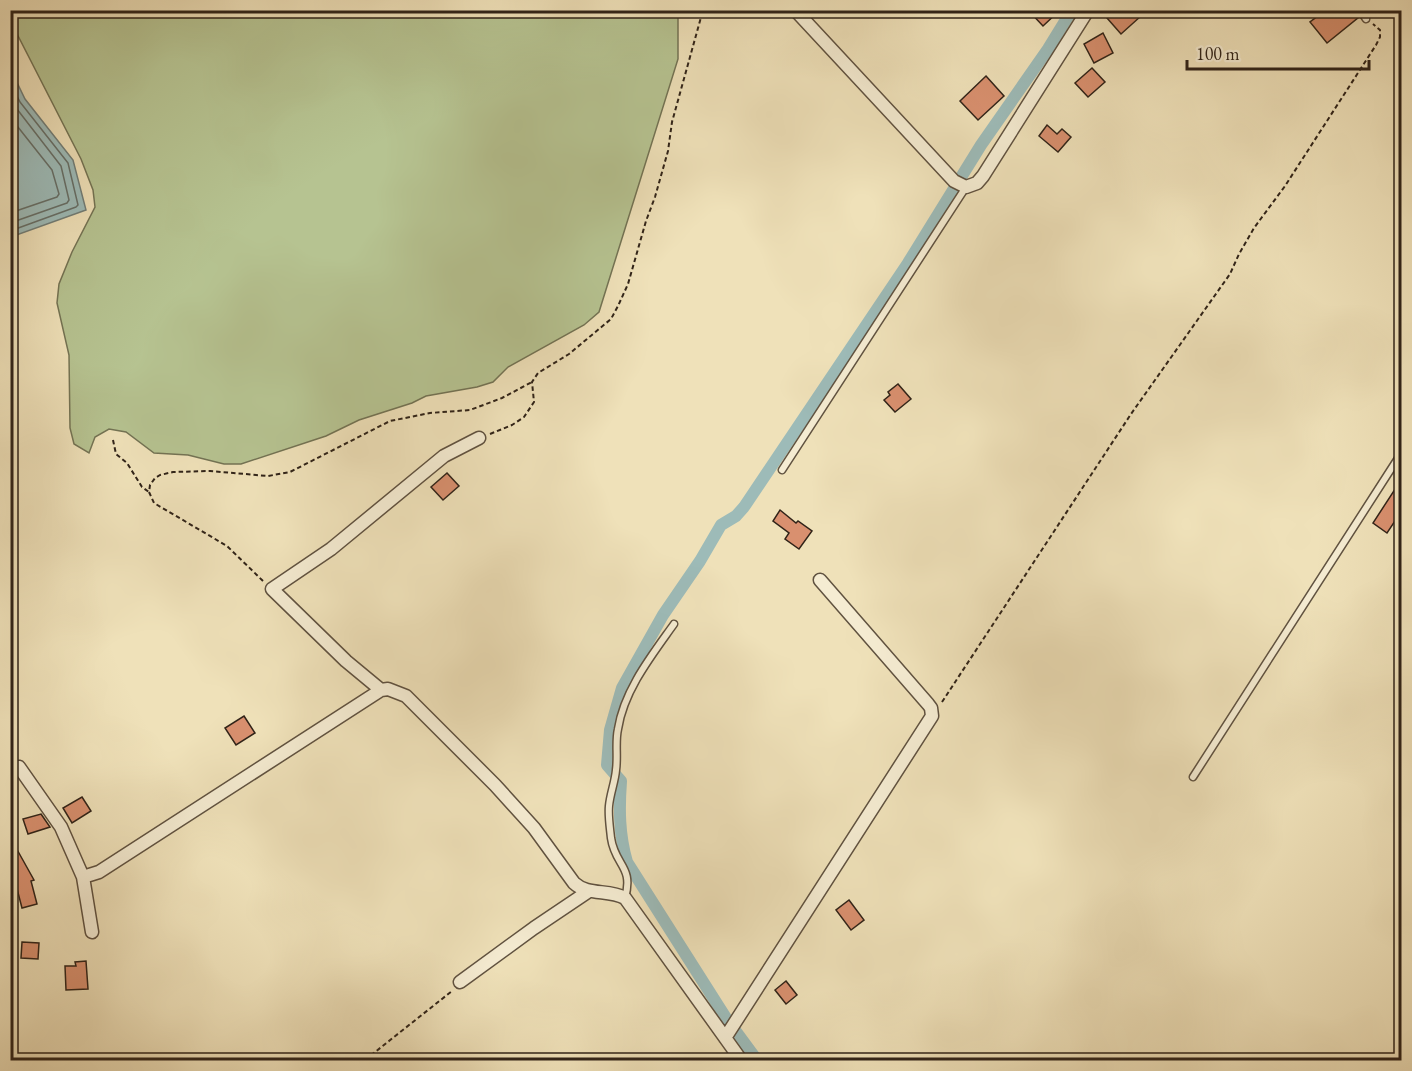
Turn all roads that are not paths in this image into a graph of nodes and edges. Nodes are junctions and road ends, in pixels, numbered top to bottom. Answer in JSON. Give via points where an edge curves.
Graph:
{"nodes":[{"id":1,"x":795,"y":10,"type":"edge"},
{"id":2,"x":1088,"y":10,"type":"edge"},
{"id":3,"x":1360,"y":10,"type":"edge"},
{"id":4,"x":1366,"y":19,"type":"road end"},
{"id":5,"x":960,"y":185,"type":"junction"},
{"id":6,"x":479,"y":438,"type":"road end"},
{"id":7,"x":1401,"y":452,"type":"edge"},
{"id":8,"x":782,"y":470,"type":"dead end"},
{"id":9,"x":820,"y":580,"type":"dead end"},
{"id":10,"x":674,"y":624,"type":"dead end"},
{"id":11,"x":381,"y":690,"type":"junction"},
{"id":12,"x":19,"y":767,"type":"dead end"},
{"id":13,"x":1193,"y":777,"type":"dead end"},
{"id":14,"x":83,"y":877,"type":"junction"},
{"id":15,"x":589,"y":891,"type":"junction"},
{"id":16,"x":625,"y":898,"type":"junction"},
{"id":17,"x":92,"y":932,"type":"dead end"},
{"id":18,"x":460,"y":982,"type":"road end"},
{"id":19,"x":725,"y":1038,"type":"junction"},
{"id":20,"x":741,"y":1060,"type":"edge"}],
"edges":[{"from":1,"to":5,"type":"street"},
{"from":2,"to":5,"type":"street","via":[[978,183]]},
{"from":3,"to":4,"type":"lane"},
{"from":5,"to":8,"type":"lane"},
{"from":6,"to":11,"type":"street","via":[[444,456],[331,549],[272,589]]},
{"from":7,"to":13,"type":"lane"},
{"from":9,"to":19,"type":"street","via":[[928,704],[932,716]]},
{"from":10,"to":16,"type":"lane","via":[[628,697],[618,729],[609,807],[615,854],[628,876]]},
{"from":11,"to":14,"type":"street","via":[[99,872]]},
{"from":11,"to":15,"type":"street","via":[[405,696],[534,828],[574,883]]},
{"from":12,"to":14,"type":"street","via":[[61,827]]},
{"from":14,"to":17,"type":"street"},
{"from":15,"to":16,"type":"street"},
{"from":15,"to":18,"type":"street"},
{"from":16,"to":19,"type":"street"},
{"from":19,"to":20,"type":"street"}]}
